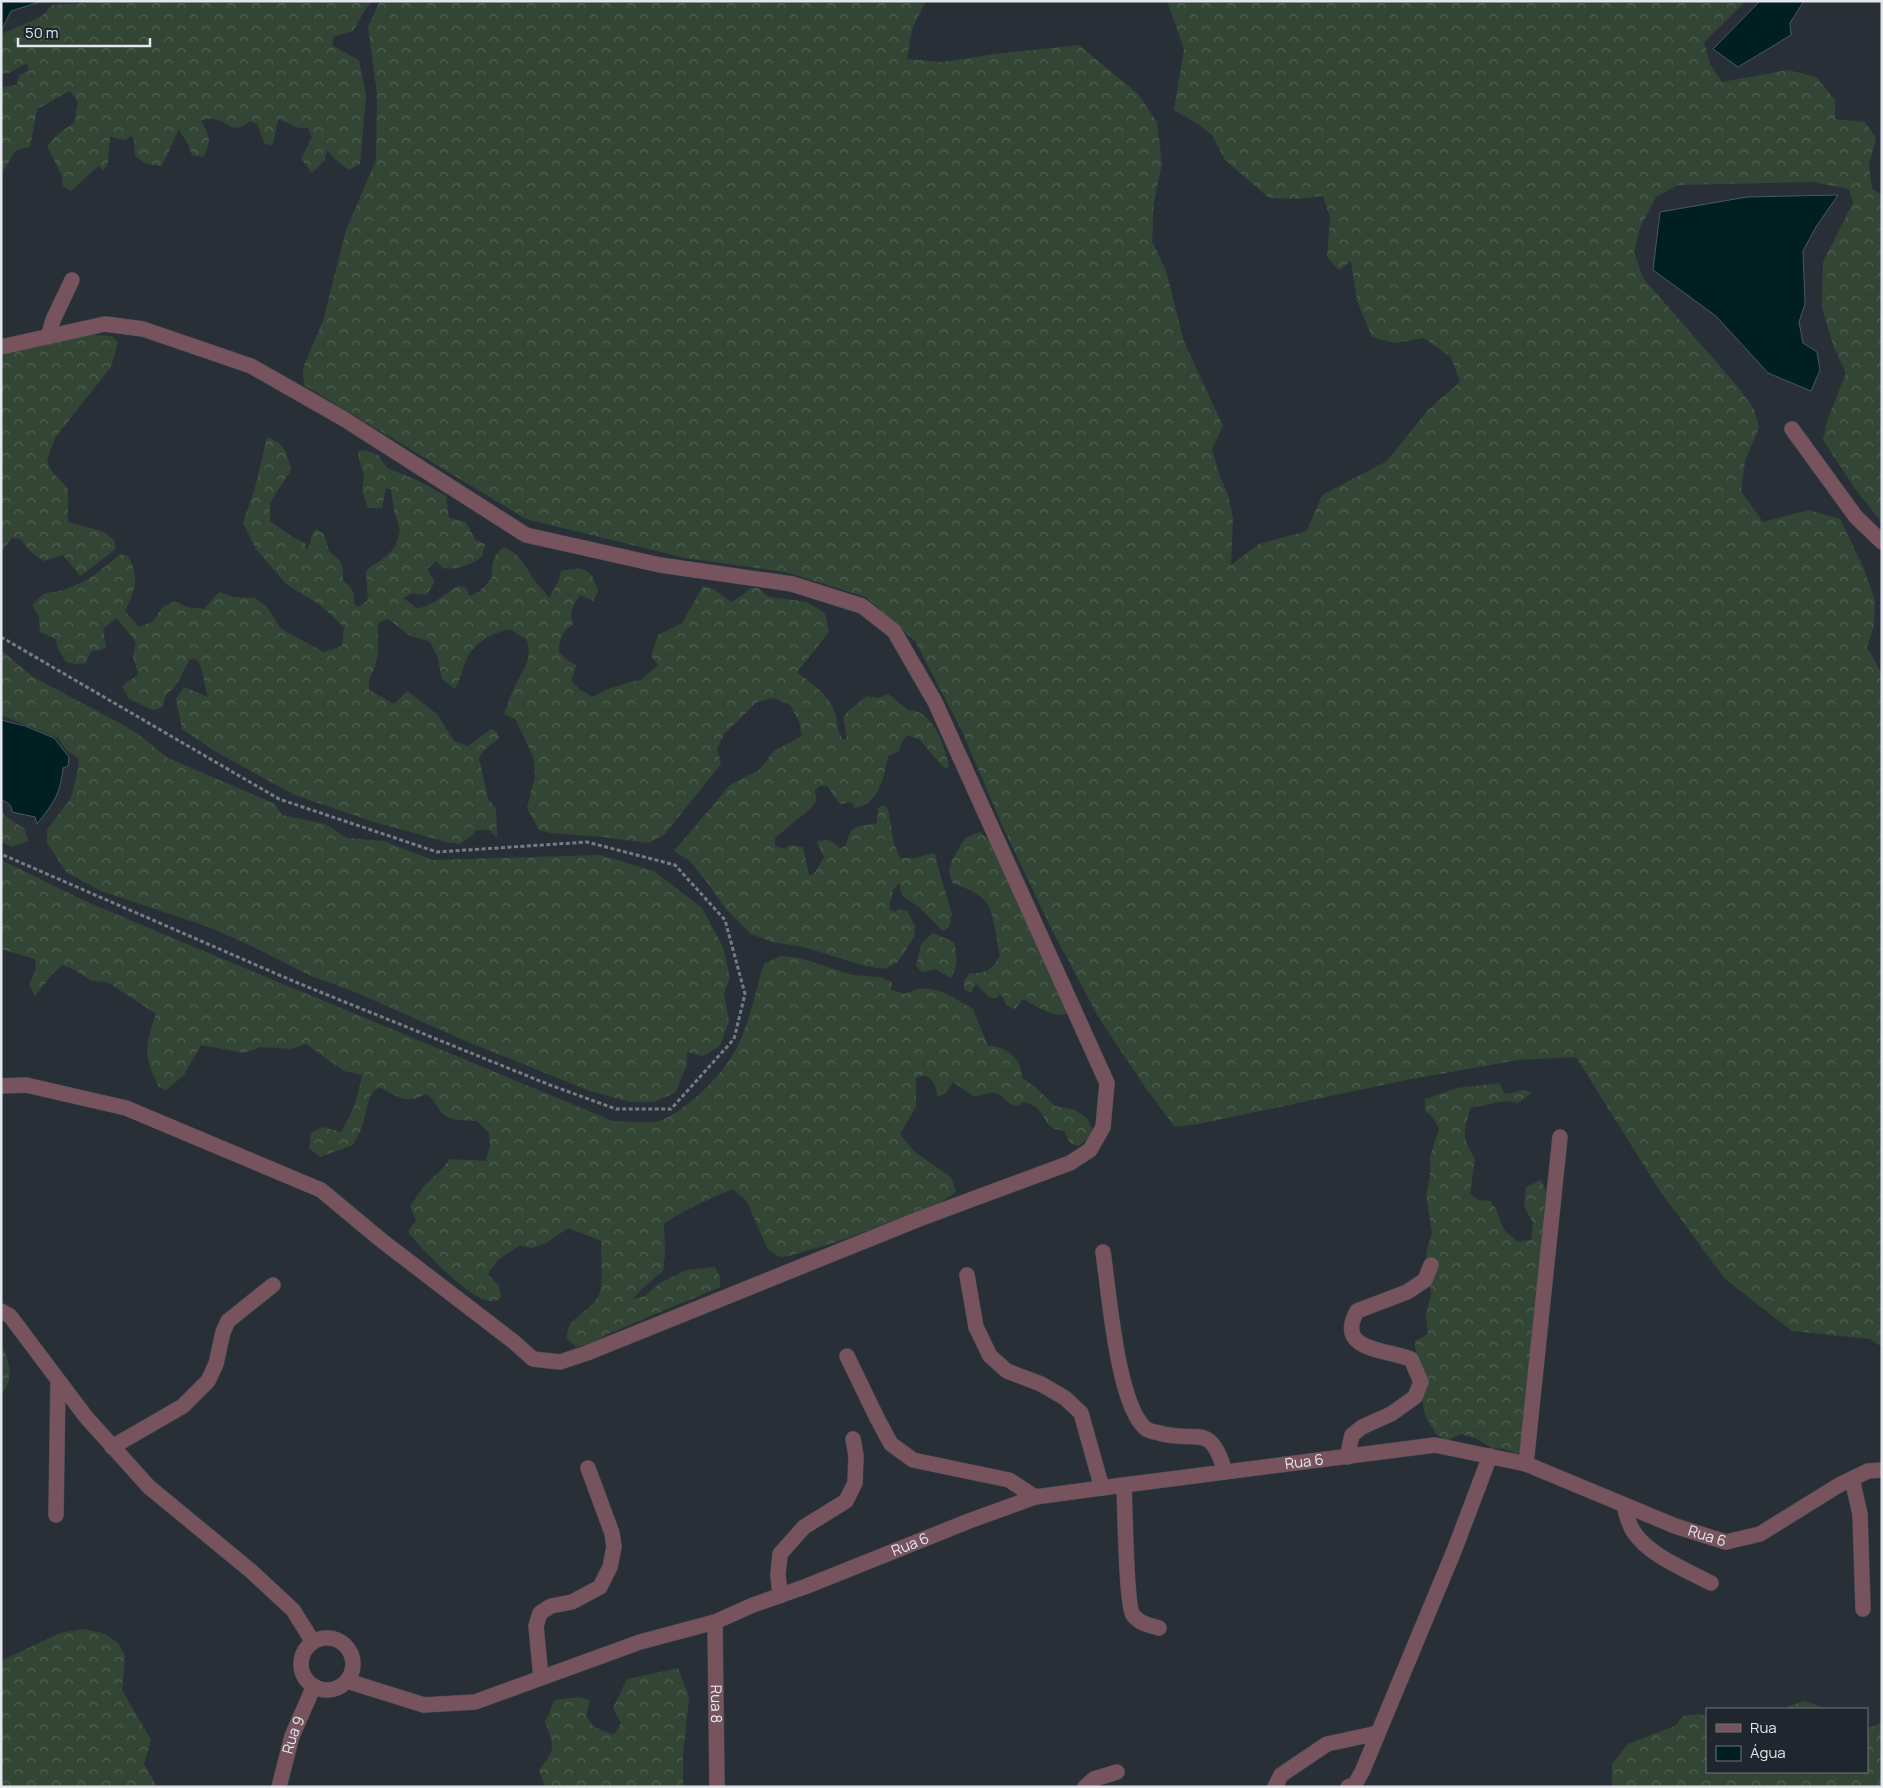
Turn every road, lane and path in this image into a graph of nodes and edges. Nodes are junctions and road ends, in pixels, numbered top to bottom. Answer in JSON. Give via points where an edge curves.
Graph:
{"nodes":[{"id":1,"x":72,"y":280,"type":"dead end"},
{"id":2,"x":48,"y":337,"type":"junction"},
{"id":3,"x":1,"y":347,"type":"edge"},
{"id":4,"x":1792,"y":430,"type":"dead end"},
{"id":5,"x":1882,"y":542,"type":"edge"},
{"id":6,"x":1,"y":637,"type":"edge"},
{"id":7,"x":1,"y":854,"type":"edge"},
{"id":8,"x":1,"y":1086,"type":"edge"},
{"id":9,"x":1560,"y":1137,"type":"dead end"},
{"id":10,"x":1103,"y":1252,"type":"dead end"},
{"id":11,"x":1431,"y":1265,"type":"dead end"},
{"id":12,"x":967,"y":1275,"type":"dead end"},
{"id":13,"x":273,"y":1286,"type":"dead end"},
{"id":14,"x":1,"y":1311,"type":"edge"},
{"id":15,"x":847,"y":1356,"type":"dead end"},
{"id":16,"x":58,"y":1381,"type":"junction"},
{"id":17,"x":853,"y":1439,"type":"dead end"},
{"id":18,"x":112,"y":1447,"type":"junction"},
{"id":19,"x":1347,"y":1456,"type":"junction"},
{"id":20,"x":1490,"y":1456,"type":"junction"},
{"id":21,"x":1526,"y":1464,"type":"junction"},
{"id":22,"x":588,"y":1468,"type":"dead end"},
{"id":23,"x":1882,"y":1470,"type":"edge"},
{"id":24,"x":1225,"y":1472,"type":"junction"},
{"id":25,"x":1852,"y":1479,"type":"junction"},
{"id":26,"x":1124,"y":1485,"type":"junction"},
{"id":27,"x":1102,"y":1488,"type":"junction"},
{"id":28,"x":1035,"y":1497,"type":"junction"},
{"id":29,"x":1624,"y":1505,"type":"junction"},
{"id":30,"x":56,"y":1515,"type":"dead end"},
{"id":31,"x":1711,"y":1582,"type":"dead end"},
{"id":32,"x":780,"y":1596,"type":"junction"},
{"id":33,"x":1863,"y":1609,"type":"dead end"},
{"id":34,"x":715,"y":1622,"type":"junction"},
{"id":35,"x":1159,"y":1628,"type":"dead end"},
{"id":36,"x":314,"y":1642,"type":"junction"},
{"id":37,"x":541,"y":1678,"type":"junction"},
{"id":38,"x":346,"y":1681,"type":"junction"},
{"id":39,"x":314,"y":1686,"type":"junction"},
{"id":40,"x":1378,"y":1732,"type":"junction"},
{"id":41,"x":1116,"y":1772,"type":"dead end"},
{"id":42,"x":1354,"y":1786,"type":"edge"},
{"id":43,"x":279,"y":1787,"type":"edge"},
{"id":44,"x":717,"y":1787,"type":"edge"},
{"id":45,"x":1085,"y":1787,"type":"edge"},
{"id":46,"x":1275,"y":1787,"type":"edge"}],
"edges":[{"from":1,"to":2,"type":"street"},
{"from":2,"to":3,"type":"street"},
{"from":2,"to":8,"type":"street","via":[[104,324],[143,329],[251,366],[344,419],[526,535],[660,565],[792,584],[862,606],[894,631],[935,702],[1107,1083],[1106,1106],[1103,1127],[1090,1150],[1070,1163],[919,1219],[560,1362],[533,1359],[321,1190],[126,1108],[26,1085]]},
{"from":4,"to":5,"type":"street","via":[[1856,517]]},
{"from":6,"to":7,"type":"path","via":[[279,799],[316,812],[436,852],[587,842],[675,865],[725,920],[745,994],[734,1039],[671,1109],[616,1110],[292,981]]},
{"from":9,"to":21,"type":"street"},
{"from":10,"to":24,"type":"street","via":[[1117,1355],[1133,1412],[1146,1429],[1168,1436],[1196,1436],[1210,1440],[1219,1452]]},
{"from":11,"to":19,"type":"street","via":[[1425,1280],[1407,1292],[1357,1311],[1351,1322],[1350,1332],[1355,1340],[1370,1348],[1411,1359],[1421,1382],[1415,1397],[1352,1435]]},
{"from":12,"to":27,"type":"street","via":[[976,1327],[990,1356],[1007,1371],[1041,1384],[1081,1412]]},
{"from":13,"to":18,"type":"street","via":[[228,1321],[208,1381],[183,1406]]},
{"from":14,"to":16,"type":"street","via":[[10,1316]]},
{"from":15,"to":28,"type":"street","via":[[891,1444],[913,1460],[1009,1480]]},
{"from":16,"to":18,"type":"street"},
{"from":16,"to":30,"type":"street"},
{"from":17,"to":32,"type":"street","via":[[855,1483],[846,1501],[804,1527],[780,1554]]},
{"from":18,"to":36,"type":"street","via":[[148,1487],[251,1571],[293,1610]]},
{"from":19,"to":20,"type":"street","name":"Rua 6","via":[[1435,1446]]},
{"from":19,"to":24,"type":"street","name":"Rua 6"},
{"from":20,"to":21,"type":"street","name":"Rua 6"},
{"from":20,"to":40,"type":"street"},
{"from":21,"to":29,"type":"street","name":"Rua 6"},
{"from":22,"to":37,"type":"street","via":[[612,1533],[614,1547],[610,1567],[600,1586],[572,1602],[551,1606],[540,1613],[536,1626]]},
{"from":23,"to":25,"type":"street","name":"Rua 6","via":[[1868,1471]]},
{"from":24,"to":26,"type":"street","name":"Rua 6"},
{"from":25,"to":29,"type":"street","name":"Rua 6","via":[[1760,1534],[1726,1542]]},
{"from":25,"to":33,"type":"street","via":[[1860,1514]]},
{"from":26,"to":27,"type":"street","name":"Rua 6"},
{"from":26,"to":35,"type":"street","via":[[1132,1613],[1141,1624]]},
{"from":27,"to":28,"type":"street","name":"Rua 6"},
{"from":28,"to":32,"type":"street","name":"Rua 6"},
{"from":29,"to":31,"type":"street","via":[[1633,1532],[1655,1553]]},
{"from":32,"to":34,"type":"street","name":"Rua 6"},
{"from":34,"to":37,"type":"street","name":"Rua 6","via":[[640,1642]]},
{"from":34,"to":44,"type":"street","name":"Rua 8"},
{"from":36,"to":38,"type":"street","via":[[336,1639],[349,1649],[353,1665]]},
{"from":36,"to":39,"type":"street","via":[[302,1656],[301,1665],[307,1681]]},
{"from":37,"to":38,"type":"street","name":"Rua 6","via":[[475,1702],[424,1705]]},
{"from":38,"to":39,"type":"street","via":[[331,1690]]},
{"from":39,"to":43,"type":"street","name":"Rua 9","via":[[292,1736]]},
{"from":40,"to":42,"type":"street"},
{"from":40,"to":46,"type":"street","via":[[1327,1744],[1281,1775]]},
{"from":41,"to":45,"type":"street","via":[[1094,1779]]}]}
